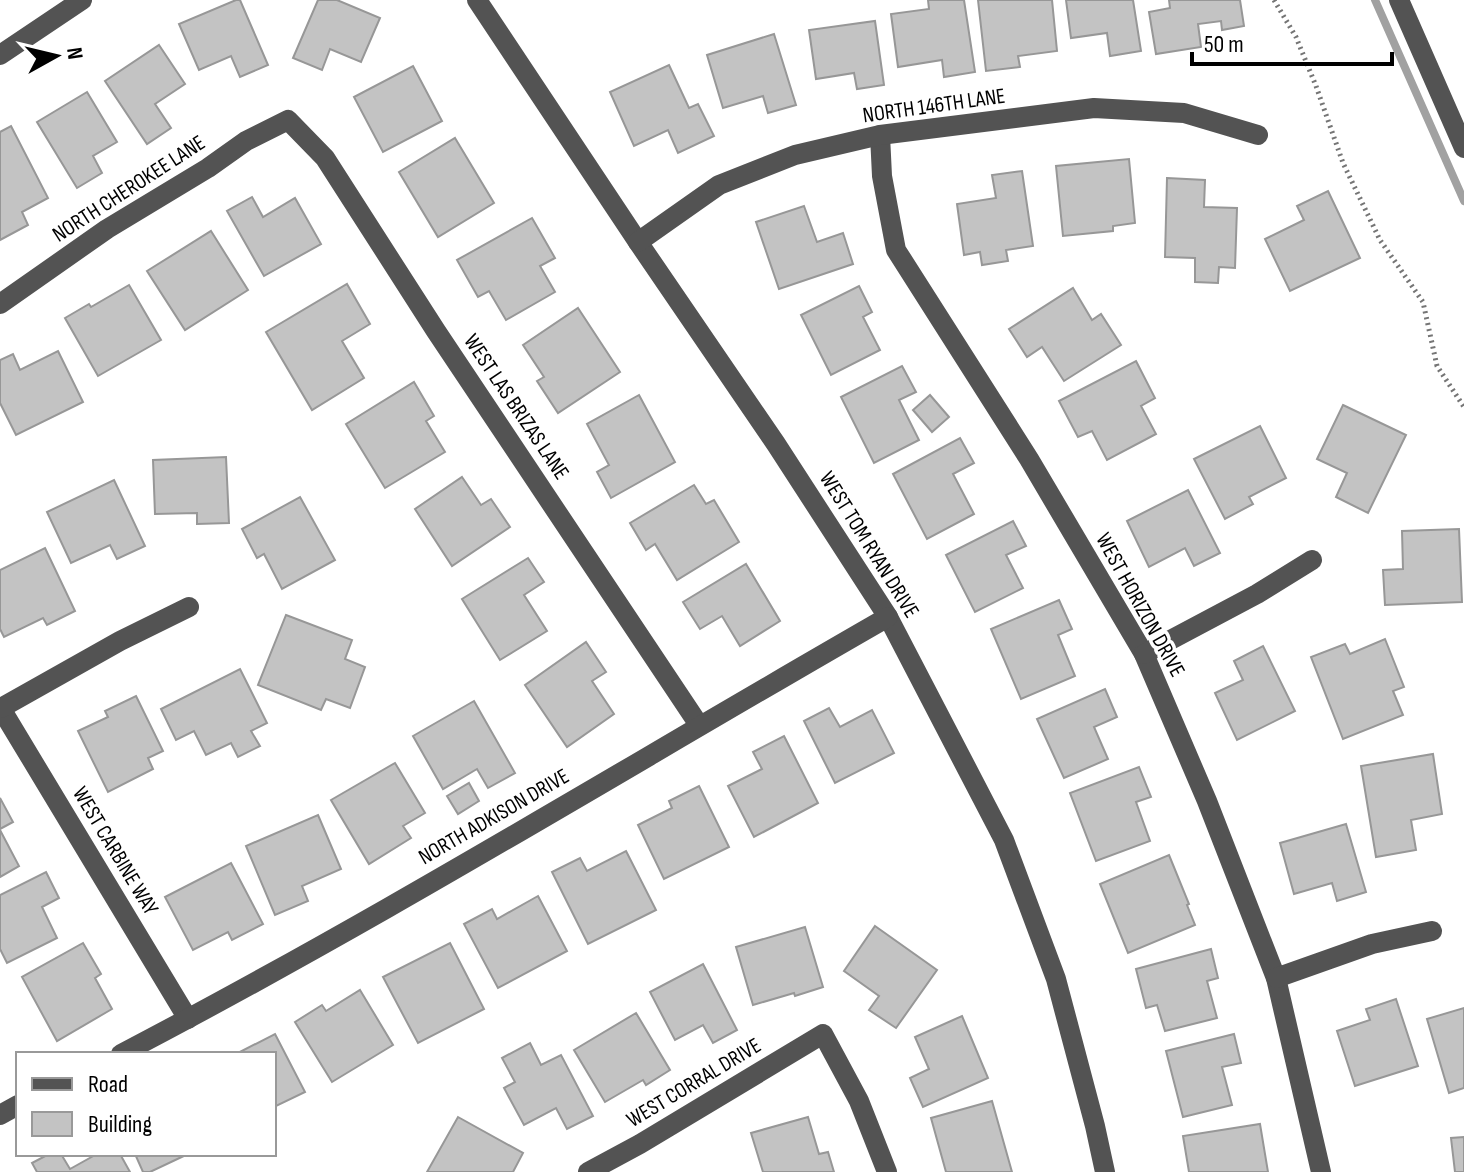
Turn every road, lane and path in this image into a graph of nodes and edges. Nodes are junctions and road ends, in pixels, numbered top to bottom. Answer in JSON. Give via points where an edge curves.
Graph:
{"nodes":[{"id":1,"x":82,"y":0,"type":"edge"},
{"id":2,"x":477,"y":0,"type":"edge"},
{"id":3,"x":1274,"y":0,"type":"edge"},
{"id":4,"x":1399,"y":0,"type":"edge"},
{"id":5,"x":0,"y":55,"type":"edge"},
{"id":6,"x":288,"y":120,"type":"joint"},
{"id":7,"x":880,"y":135,"type":"junction"},
{"id":8,"x":1258,"y":135,"type":"dead end"},
{"id":9,"x":1464,"y":148,"type":"edge"},
{"id":10,"x":638,"y":242,"type":"junction"},
{"id":11,"x":0,"y":304,"type":"edge"},
{"id":12,"x":1464,"y":407,"type":"edge"},
{"id":13,"x":1312,"y":560,"type":"dead end"},
{"id":14,"x":189,"y":607,"type":"dead end"},
{"id":15,"x":888,"y":617,"type":"junction"},
{"id":16,"x":1144,"y":654,"type":"junction"},
{"id":17,"x":0,"y":707,"type":"edge"},
{"id":18,"x":699,"y":725,"type":"junction"},
{"id":19,"x":1432,"y":931,"type":"dead end"},
{"id":20,"x":1276,"y":978,"type":"junction"},
{"id":21,"x":188,"y":1019,"type":"junction"},
{"id":22,"x":125,"y":1052,"type":"edge"},
{"id":23,"x":588,"y":1172,"type":"edge"},
{"id":24,"x":887,"y":1172,"type":"edge"},
{"id":25,"x":1105,"y":1172,"type":"edge"},
{"id":26,"x":1321,"y":1172,"type":"edge"}],
"edges":[{"from":1,"to":5,"type":"street"},
{"from":2,"to":10,"type":"street","name":"WEST TOM RYAN DRIVE"},
{"from":3,"to":12,"type":"path","via":[[1296,37],[1343,163],[1380,240],[1423,302],[1437,366]]},
{"from":4,"to":9,"type":"street"},
{"from":6,"to":11,"type":"street","name":"NORTH CHEROKEE LANE","via":[[107,229]]},
{"from":6,"to":18,"type":"street","name":"WEST LAS BRIZAS LANE","via":[[325,158]]},
{"from":7,"to":8,"type":"street","name":"NORTH 146TH LANE","via":[[1094,108],[1184,113]]},
{"from":7,"to":10,"type":"street","name":"NORTH 146TH LANE","via":[[795,155],[719,185]]},
{"from":7,"to":16,"type":"street","name":"WEST HORIZON DRIVE","via":[[896,250],[1029,459]]},
{"from":10,"to":15,"type":"street","name":"WEST TOM RYAN DRIVE"},
{"from":13,"to":16,"type":"street"},
{"from":14,"to":17,"type":"street"},
{"from":15,"to":18,"type":"street","name":"NORTH ADKISON DRIVE"},
{"from":15,"to":25,"type":"street","name":"WEST TOM RYAN DRIVE","via":[[1004,840],[1056,979]]},
{"from":16,"to":20,"type":"street","name":"WEST HORIZON DRIVE"},
{"from":17,"to":21,"type":"street","name":"WEST CARBINE WAY"},
{"from":18,"to":21,"type":"street","name":"NORTH ADKISON DRIVE"},
{"from":19,"to":20,"type":"street","via":[[1372,944]]},
{"from":20,"to":26,"type":"street","name":"WEST HORIZON DRIVE"},
{"from":21,"to":22,"type":"street","name":"NORTH ADKISON DRIVE"},
{"from":23,"to":24,"type":"street","name":"WEST CORRAL DRIVE","via":[[823,1034],[859,1101]]}]}
